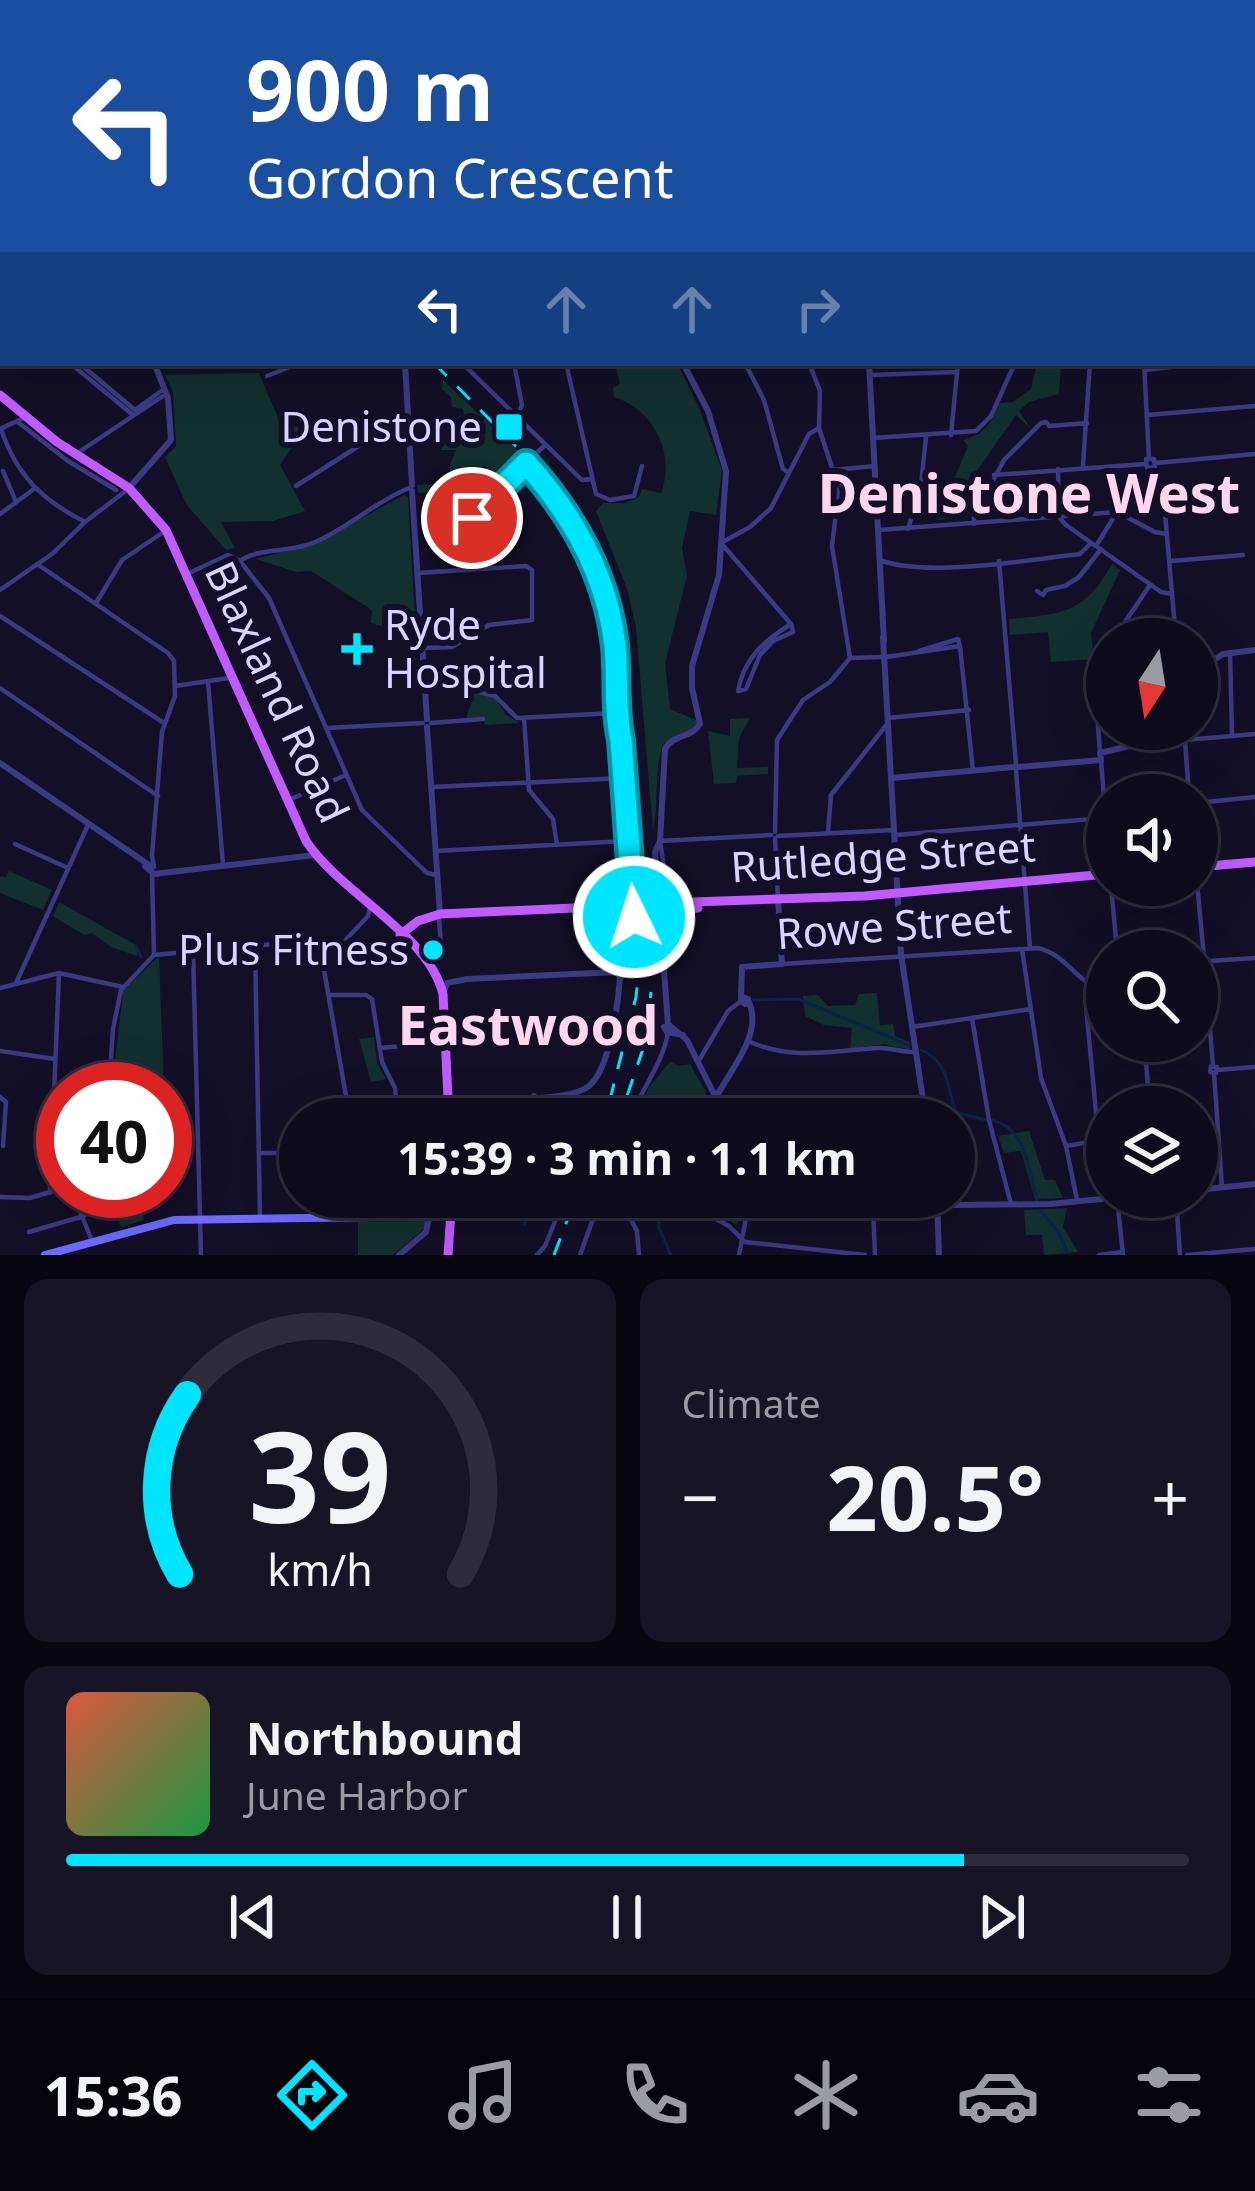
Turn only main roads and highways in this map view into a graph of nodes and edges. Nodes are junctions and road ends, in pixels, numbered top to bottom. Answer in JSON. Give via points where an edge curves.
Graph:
{"nodes":[{"id":1,"x":0,"y":395,"type":"edge"},
{"id":2,"x":1255,"y":862,"type":"edge"},
{"id":3,"x":1218,"y":865,"type":"edge"},
{"id":4,"x":1086,"y":876,"type":"edge"},
{"id":5,"x":440,"y":916,"type":"junction"},
{"id":6,"x":406,"y":936,"type":"junction"},
{"id":7,"x":448,"y":1098,"type":"edge"},
{"id":8,"x":279,"y":1218,"type":"edge"},
{"id":9,"x":450,"y":1218,"type":"edge"},
{"id":10,"x":45,"y":1255,"type":"edge"},
{"id":11,"x":448,"y":1255,"type":"edge"}],
"edges":[{"from":1,"to":6,"type":"main road","name":"Blaxland Road","via":[[22,420],[129,488],[166,530],[315,854]]},
{"from":2,"to":3,"type":"main road"},
{"from":4,"to":5,"type":"main road","name":"Rutledge Street","bridge":true},
{"from":5,"to":6,"type":"main road"},
{"from":5,"to":6,"type":"main road"},
{"from":6,"to":7,"type":"main road","via":[[443,994]]},
{"from":8,"to":10,"type":"main road","via":[[154,1223]]},
{"from":9,"to":11,"type":"main road"}]}
